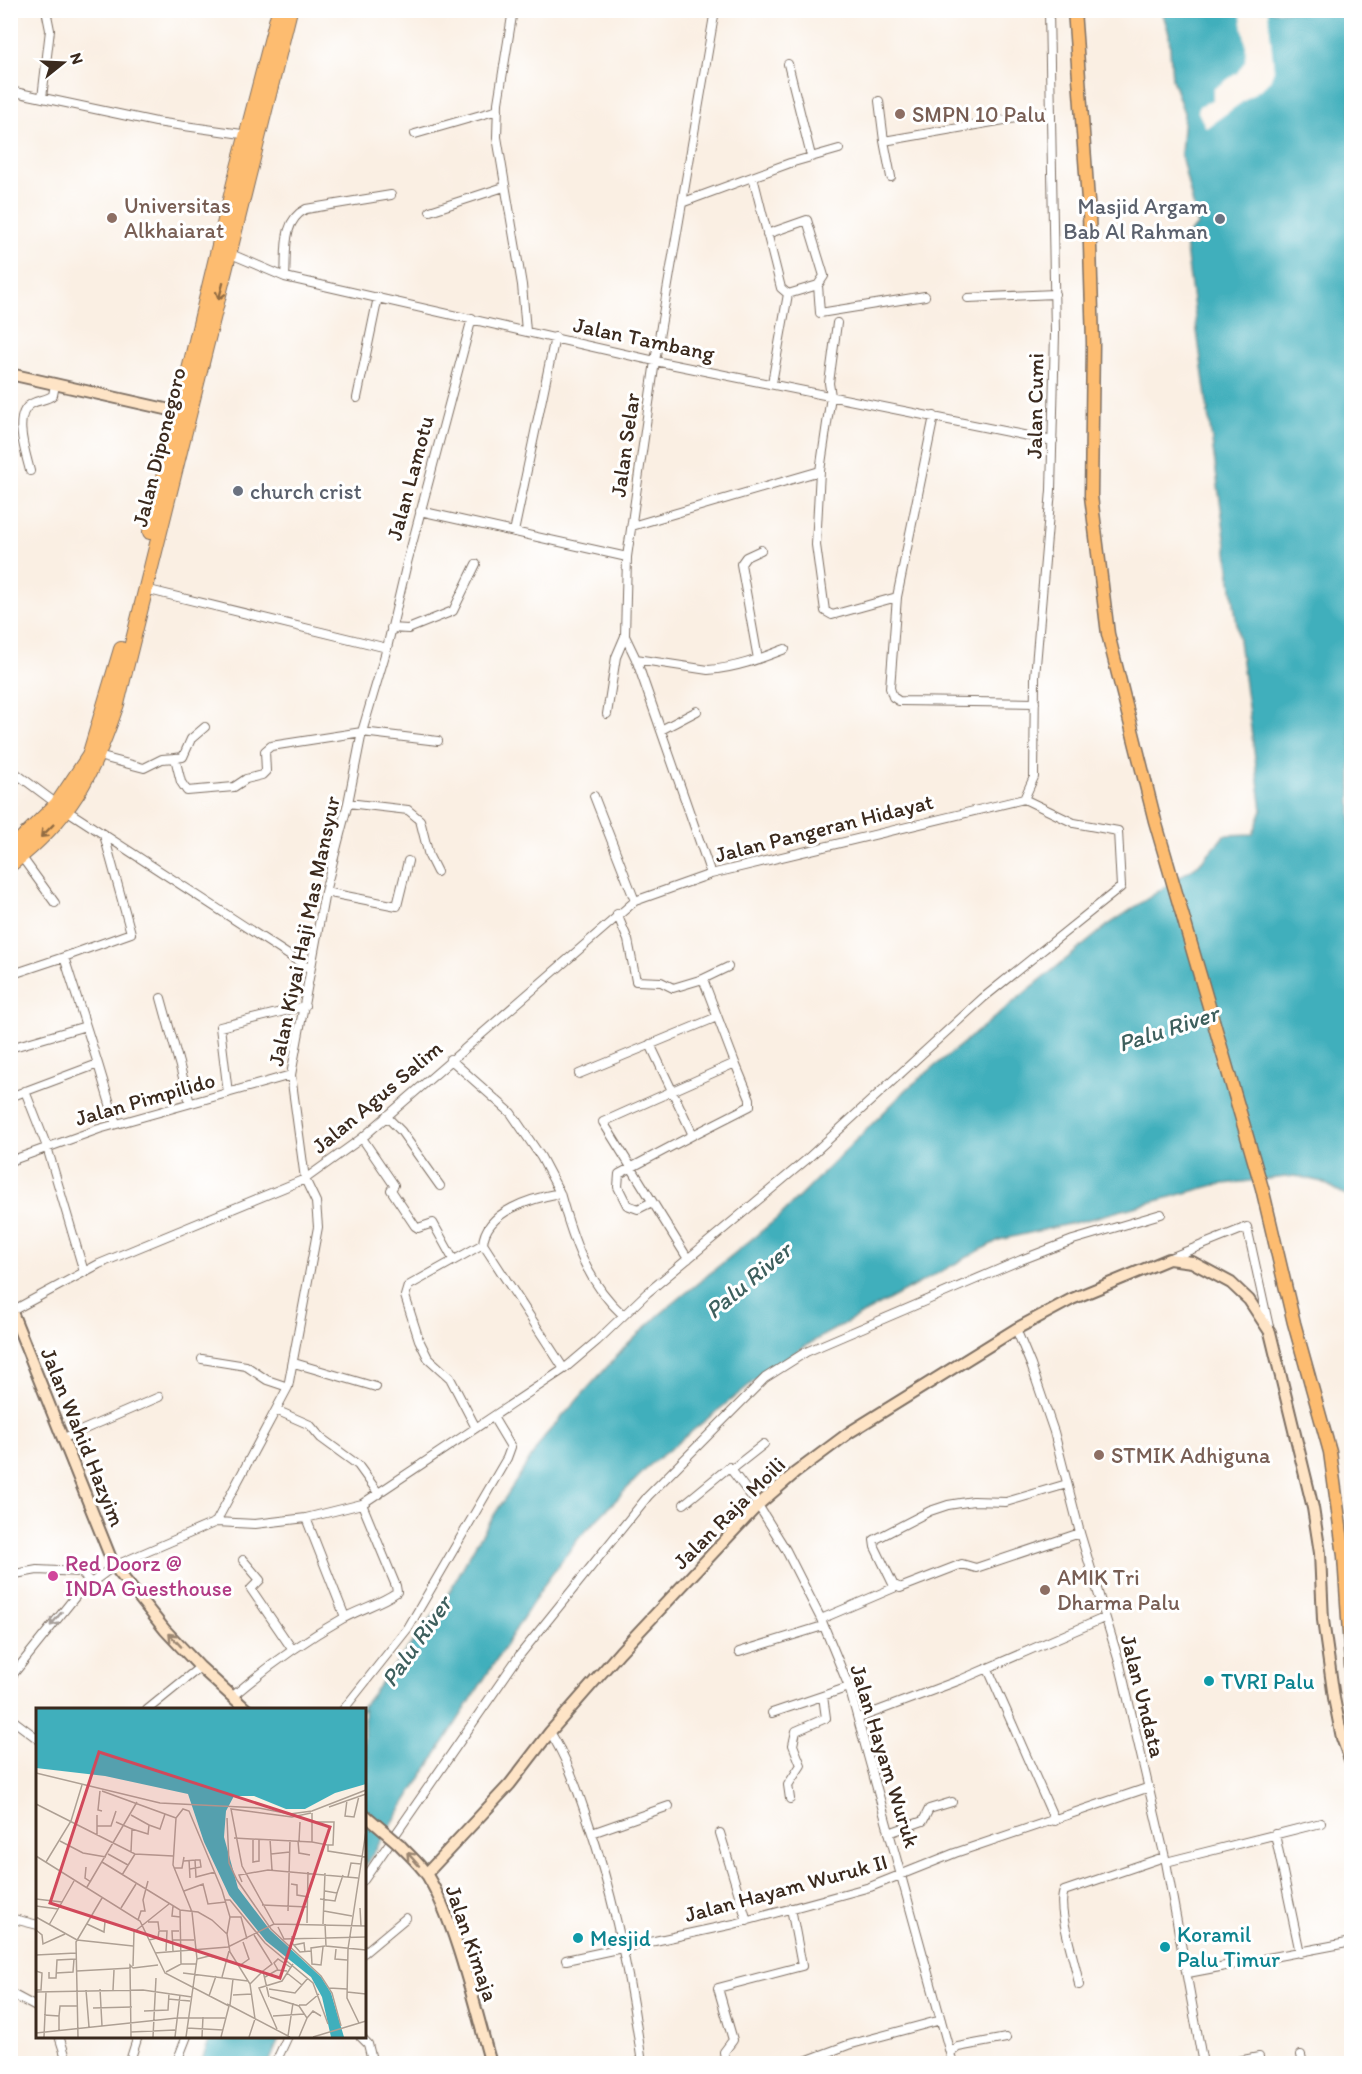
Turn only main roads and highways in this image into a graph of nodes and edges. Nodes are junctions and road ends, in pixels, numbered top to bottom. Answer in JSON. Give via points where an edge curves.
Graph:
{"nodes":[{"id":1,"x":279,"y":10,"type":"edge"},
{"id":2,"x":290,"y":10,"type":"edge"},
{"id":3,"x":1074,"y":10,"type":"edge"},
{"id":4,"x":62,"y":807,"type":"junction"},
{"id":5,"x":14,"y":857,"type":"edge"},
{"id":6,"x":1352,"y":1680,"type":"edge"}],
"edges":[{"from":1,"to":4,"type":"highway","name":"Jalan Diponegoro","via":[[98,733]]},
{"from":2,"to":4,"type":"highway","name":"Jalan Diponegoro","one_way":true,"via":[[117,704],[89,777]]},
{"from":3,"to":6,"type":"main road","via":[[1089,226],[1093,343],[1091,496],[1108,634],[1155,821],[1262,1188],[1330,1452],[1344,1556]]},
{"from":4,"to":5,"type":"highway","name":"Jalan Diponegoro"}]}
